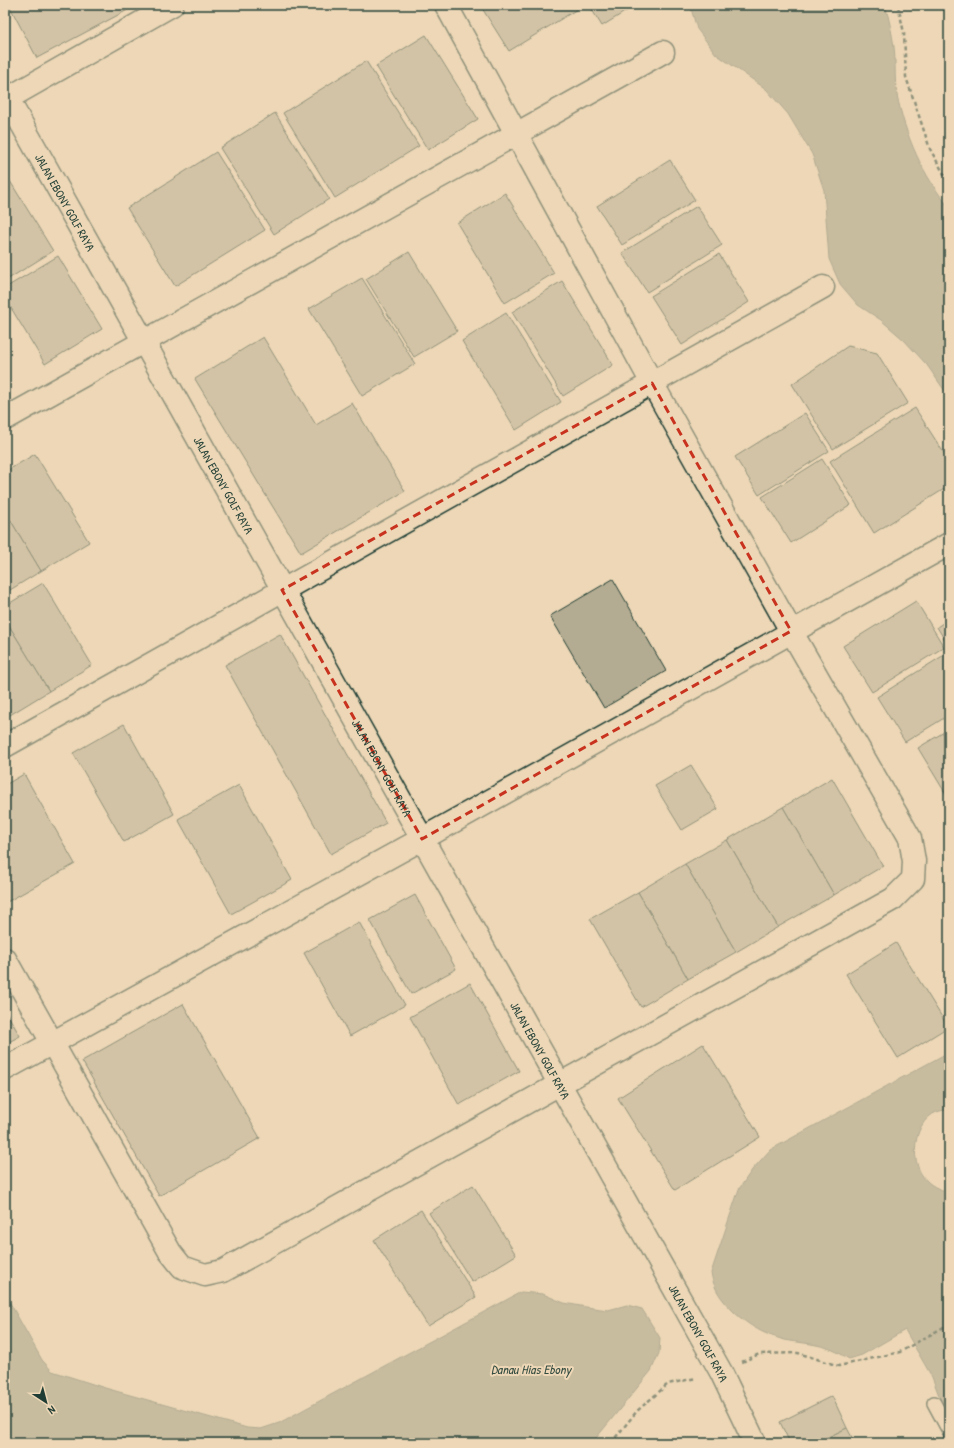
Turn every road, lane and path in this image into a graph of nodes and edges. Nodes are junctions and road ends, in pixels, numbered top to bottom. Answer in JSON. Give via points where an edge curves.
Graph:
{"nodes":[{"id":1,"x":172,"y":5,"type":"edge"},
{"id":2,"x":446,"y":5,"type":"edge"},
{"id":3,"x":898,"y":5,"type":"edge"},
{"id":4,"x":663,"y":52,"type":"dead end"},
{"id":5,"x":6,"y":98,"type":"edge"},
{"id":6,"x":518,"y":134,"type":"junction"},
{"id":7,"x":949,"y":183,"type":"edge"},
{"id":8,"x":823,"y":287,"type":"dead end"},
{"id":9,"x":144,"y":342,"type":"junction"},
{"id":10,"x":652,"y":382,"type":"junction"},
{"id":11,"x":5,"y":419,"type":"edge"},
{"id":12,"x":949,"y":544,"type":"edge"},
{"id":13,"x":282,"y":590,"type":"junction"},
{"id":14,"x":791,"y":631,"type":"junction"},
{"id":15,"x":5,"y":746,"type":"edge"},
{"id":16,"x":422,"y":839,"type":"junction"},
{"id":17,"x":5,"y":959,"type":"edge"},
{"id":18,"x":52,"y":1043,"type":"junction"},
{"id":19,"x":5,"y":1069,"type":"edge"},
{"id":20,"x":560,"y":1084,"type":"junction"},
{"id":21,"x":949,"y":1324,"type":"edge"},
{"id":22,"x":721,"y":1372,"type":"junction"},
{"id":23,"x":934,"y":1403,"type":"dead end"},
{"id":24,"x":949,"y":1430,"type":"edge"},
{"id":25,"x":611,"y":1443,"type":"edge"},
{"id":26,"x":755,"y":1443,"type":"edge"}],
"edges":[{"from":1,"to":5,"type":"street"},
{"from":2,"to":6,"type":"street"},
{"from":3,"to":7,"type":"path","via":[[904,34],[906,77],[930,149]]},
{"from":4,"to":6,"type":"street"},
{"from":5,"to":9,"type":"street","name":"JALAN EBONY GOLF RAYA"},
{"from":6,"to":9,"type":"street"},
{"from":6,"to":10,"type":"street"},
{"from":8,"to":10,"type":"street"},
{"from":9,"to":11,"type":"street"},
{"from":9,"to":13,"type":"street","name":"JALAN EBONY GOLF RAYA"},
{"from":10,"to":13,"type":"street"},
{"from":10,"to":14,"type":"street"},
{"from":12,"to":14,"type":"street"},
{"from":13,"to":15,"type":"street"},
{"from":13,"to":16,"type":"street","name":"JALAN EBONY GOLF RAYA"},
{"from":14,"to":16,"type":"street"},
{"from":14,"to":20,"type":"street","via":[[910,838],[914,861],[913,879],[893,899]]},
{"from":16,"to":18,"type":"street"},
{"from":16,"to":20,"type":"street","name":"JALAN EBONY GOLF RAYA"},
{"from":17,"to":18,"type":"street"},
{"from":18,"to":19,"type":"street"},
{"from":18,"to":20,"type":"street","via":[[170,1252],[182,1267],[205,1275],[223,1271]]},
{"from":20,"to":22,"type":"street","name":"JALAN EBONY GOLF RAYA"},
{"from":21,"to":22,"type":"path","via":[[900,1352],[839,1366],[798,1353],[758,1354]]},
{"from":22,"to":25,"type":"path","via":[[668,1384],[637,1411]]},
{"from":22,"to":26,"type":"street","name":"JALAN EBONY GOLF RAYA"},
{"from":23,"to":24,"type":"lane"}]}
